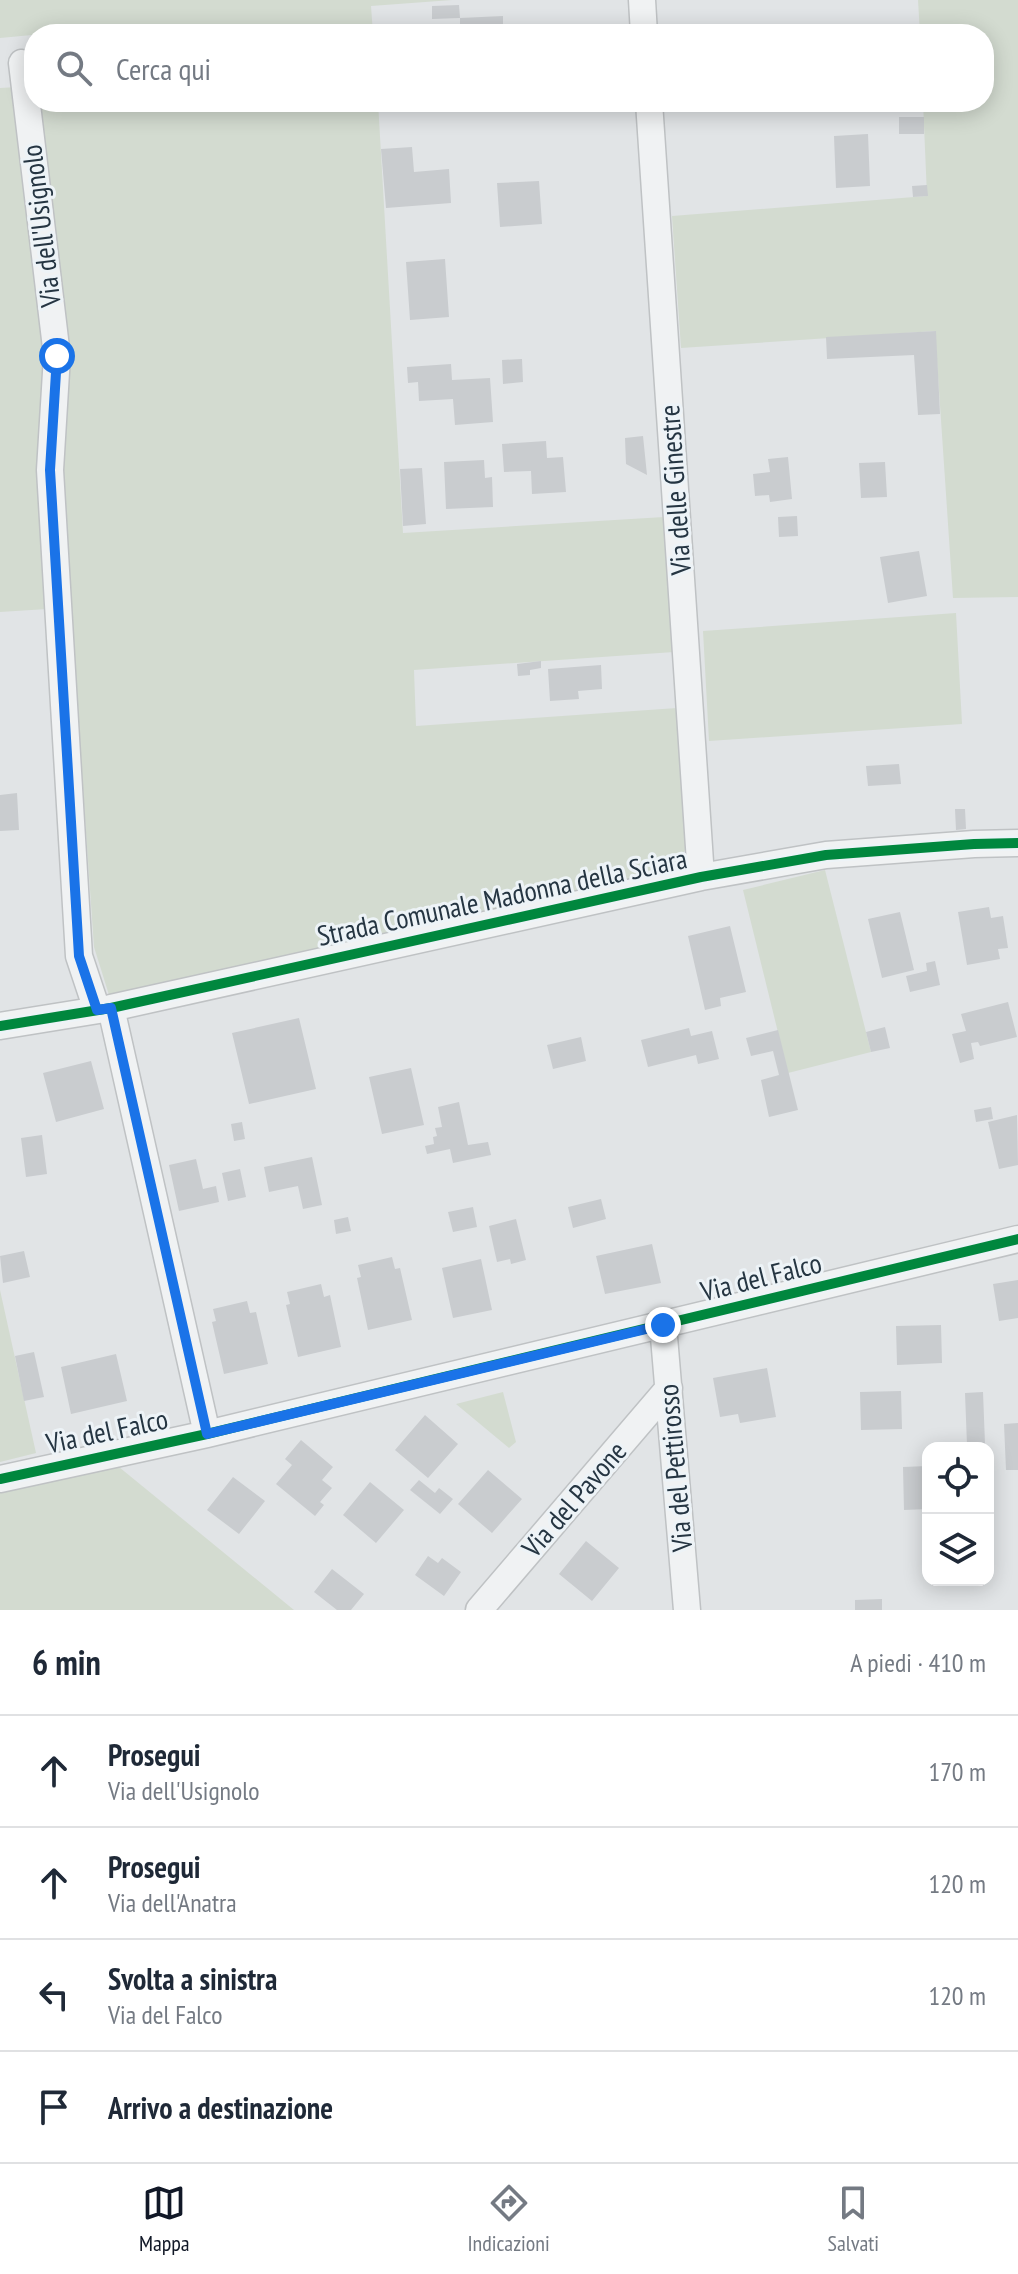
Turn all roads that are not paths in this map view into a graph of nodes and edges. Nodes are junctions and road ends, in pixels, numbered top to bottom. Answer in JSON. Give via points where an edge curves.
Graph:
{"nodes":[{"id":1,"x":642,"y":0,"type":"edge"},
{"id":2,"x":643,"y":24,"type":"edge"},
{"id":3,"x":22,"y":63,"type":"dead end"},
{"id":4,"x":24,"y":80,"type":"edge"},
{"id":5,"x":28,"y":112,"type":"edge"},
{"id":6,"x":650,"y":112,"type":"edge"},
{"id":7,"x":1018,"y":843,"type":"edge"},
{"id":8,"x":701,"y":877,"type":"junction"},
{"id":9,"x":104,"y":1009,"type":"junction"},
{"id":10,"x":0,"y":1026,"type":"edge"},
{"id":11,"x":1018,"y":1239,"type":"edge"},
{"id":12,"x":663,"y":1325,"type":"junction"},
{"id":13,"x":669,"y":1388,"type":"junction"},
{"id":14,"x":207,"y":1434,"type":"junction"},
{"id":15,"x":0,"y":1479,"type":"edge"},
{"id":16,"x":479,"y":1610,"type":"edge"},
{"id":17,"x":687,"y":1610,"type":"edge"}],
"edges":[{"from":1,"to":2,"type":"street"},
{"from":3,"to":4,"type":"street","name":"Via dell'Usignolo"},
{"from":5,"to":9,"type":"street","name":"Via dell'Usignolo","via":[[57,356],[50,470],[79,956]]},
{"from":6,"to":8,"type":"street","name":"Via delle Ginestre"},
{"from":7,"to":8,"type":"street","name":"Strada Comunale Madonna della Sciara","via":[[826,855]]},
{"from":8,"to":9,"type":"street","name":"Strada Comunale Madonna della Sciara"},
{"from":9,"to":10,"type":"street","name":"Strada Comunale Madonna della Sciara"},
{"from":9,"to":14,"type":"street","name":"Via dell'Usignolo"},
{"from":11,"to":12,"type":"street","name":"Via del Falco"},
{"from":12,"to":13,"type":"street","name":"Via del Pettirosso"},
{"from":12,"to":14,"type":"street","name":"Via del Falco"},
{"from":13,"to":16,"type":"street","name":"Via del Pavone"},
{"from":13,"to":17,"type":"street","name":"Via del Pettirosso"},
{"from":14,"to":15,"type":"street","name":"Via del Falco"}]}
